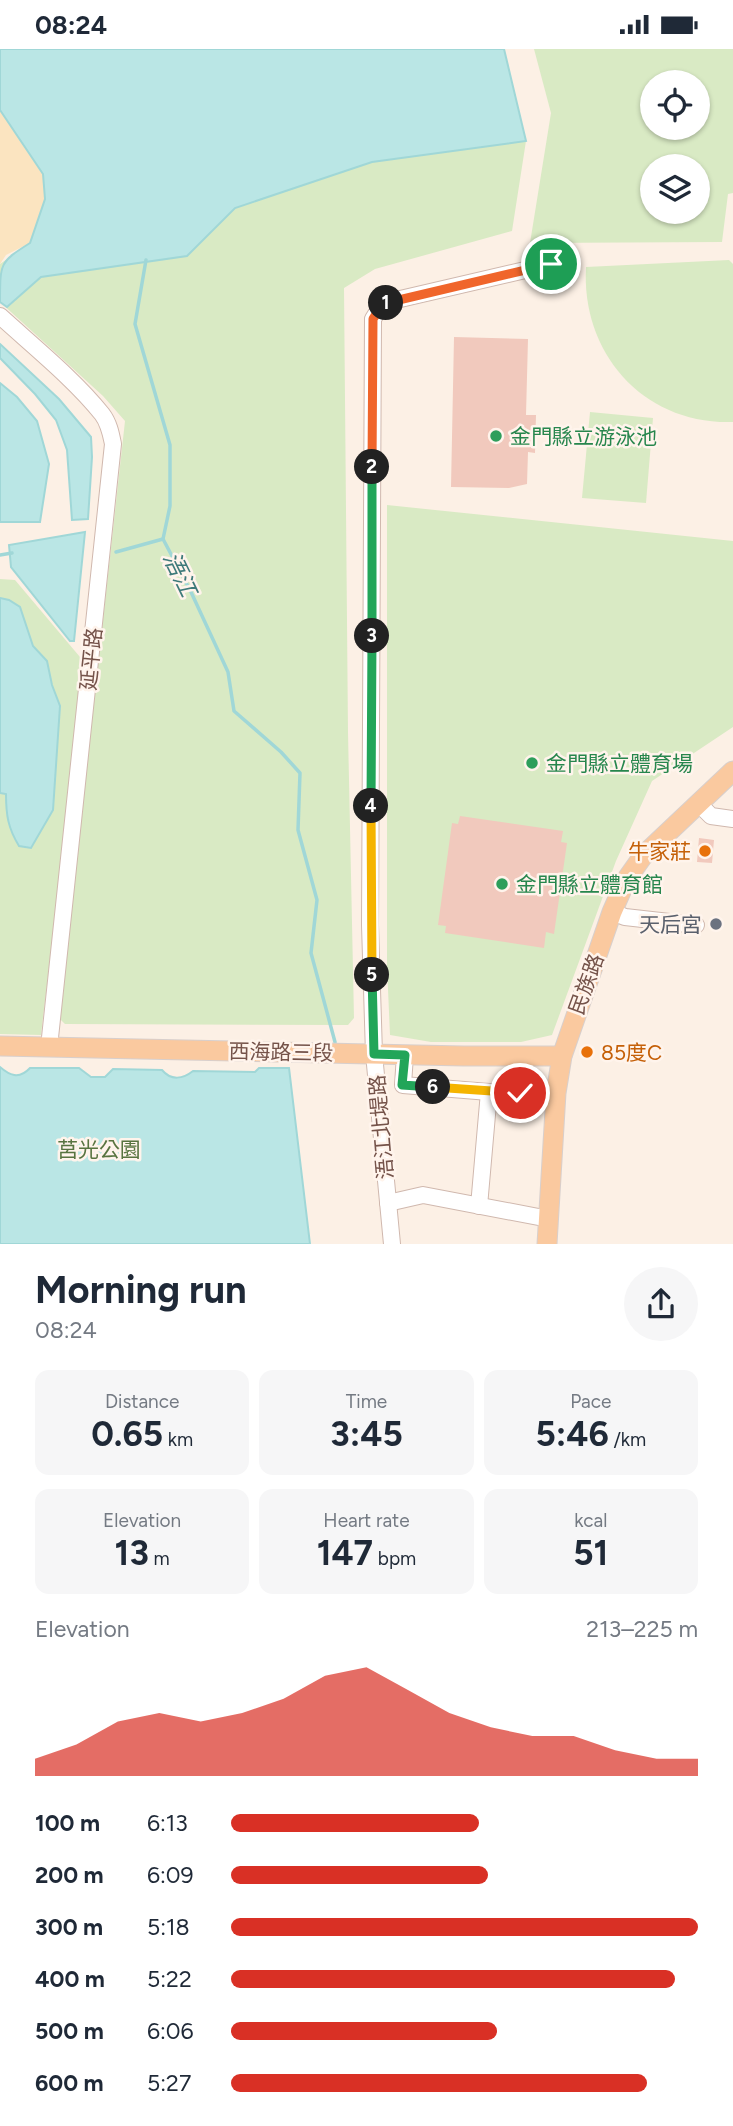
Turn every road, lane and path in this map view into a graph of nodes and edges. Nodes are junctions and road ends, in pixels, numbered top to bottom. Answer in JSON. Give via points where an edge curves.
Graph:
{"nodes":[{"id":1,"x":551,"y":264,"type":"dead end"},
{"id":2,"x":0,"y":316,"type":"edge"},
{"id":3,"x":733,"y":771,"type":"edge"},
{"id":4,"x":698,"y":803,"type":"junction"},
{"id":5,"x":733,"y":819,"type":"edge"},
{"id":6,"x":612,"y":912,"type":"junction"},
{"id":7,"x":696,"y":926,"type":"dead end"},
{"id":8,"x":0,"y":1047,"type":"edge"},
{"id":9,"x":49,"y":1047,"type":"junction"},
{"id":10,"x":374,"y":1054,"type":"junction"},
{"id":11,"x":405,"y":1055,"type":"junction"},
{"id":12,"x":527,"y":1055,"type":"junction"},
{"id":13,"x":562,"y":1056,"type":"junction"},
{"id":14,"x":489,"y":1092,"type":"junction"},
{"id":15,"x":388,"y":1203,"type":"junction"},
{"id":16,"x":479,"y":1206,"type":"junction"},
{"id":17,"x":549,"y":1219,"type":"junction"},
{"id":18,"x":391,"y":1244,"type":"edge"},
{"id":19,"x":547,"y":1244,"type":"edge"}],
"edges":[{"from":1,"to":10,"type":"street","name":"浯江北堤路","via":[[383,303],[373,319],[370,925]]},
{"from":2,"to":9,"type":"street","name":"延平路","via":[[103,415],[113,445]]},
{"from":3,"to":4,"type":"main road","name":"民族路"},
{"from":4,"to":5,"type":"street","via":[[710,816]]},
{"from":4,"to":6,"type":"main road","name":"民族路","via":[[643,856]]},
{"from":6,"to":7,"type":"street"},
{"from":6,"to":13,"type":"main road","name":"民族路"},
{"from":8,"to":9,"type":"main road","name":"西海路三段"},
{"from":9,"to":10,"type":"main road","name":"西海路三段"},
{"from":10,"to":11,"type":"main road","name":"西海路三段"},
{"from":10,"to":15,"type":"street","name":"浯江北堤路"},
{"from":11,"to":12,"type":"main road","name":"西海路三段"},
{"from":11,"to":14,"type":"street","via":[[402,1085]]},
{"from":12,"to":13,"type":"main road","name":"西海路三段"},
{"from":12,"to":14,"type":"street","via":[[520,1093]]},
{"from":13,"to":17,"type":"main road","name":"民族路"},
{"from":14,"to":16,"type":"street"},
{"from":15,"to":16,"type":"street","via":[[423,1195]]},
{"from":15,"to":18,"type":"street","name":"浯江北堤路"},
{"from":16,"to":17,"type":"street"},
{"from":17,"to":19,"type":"main road","name":"民族路"}]}
